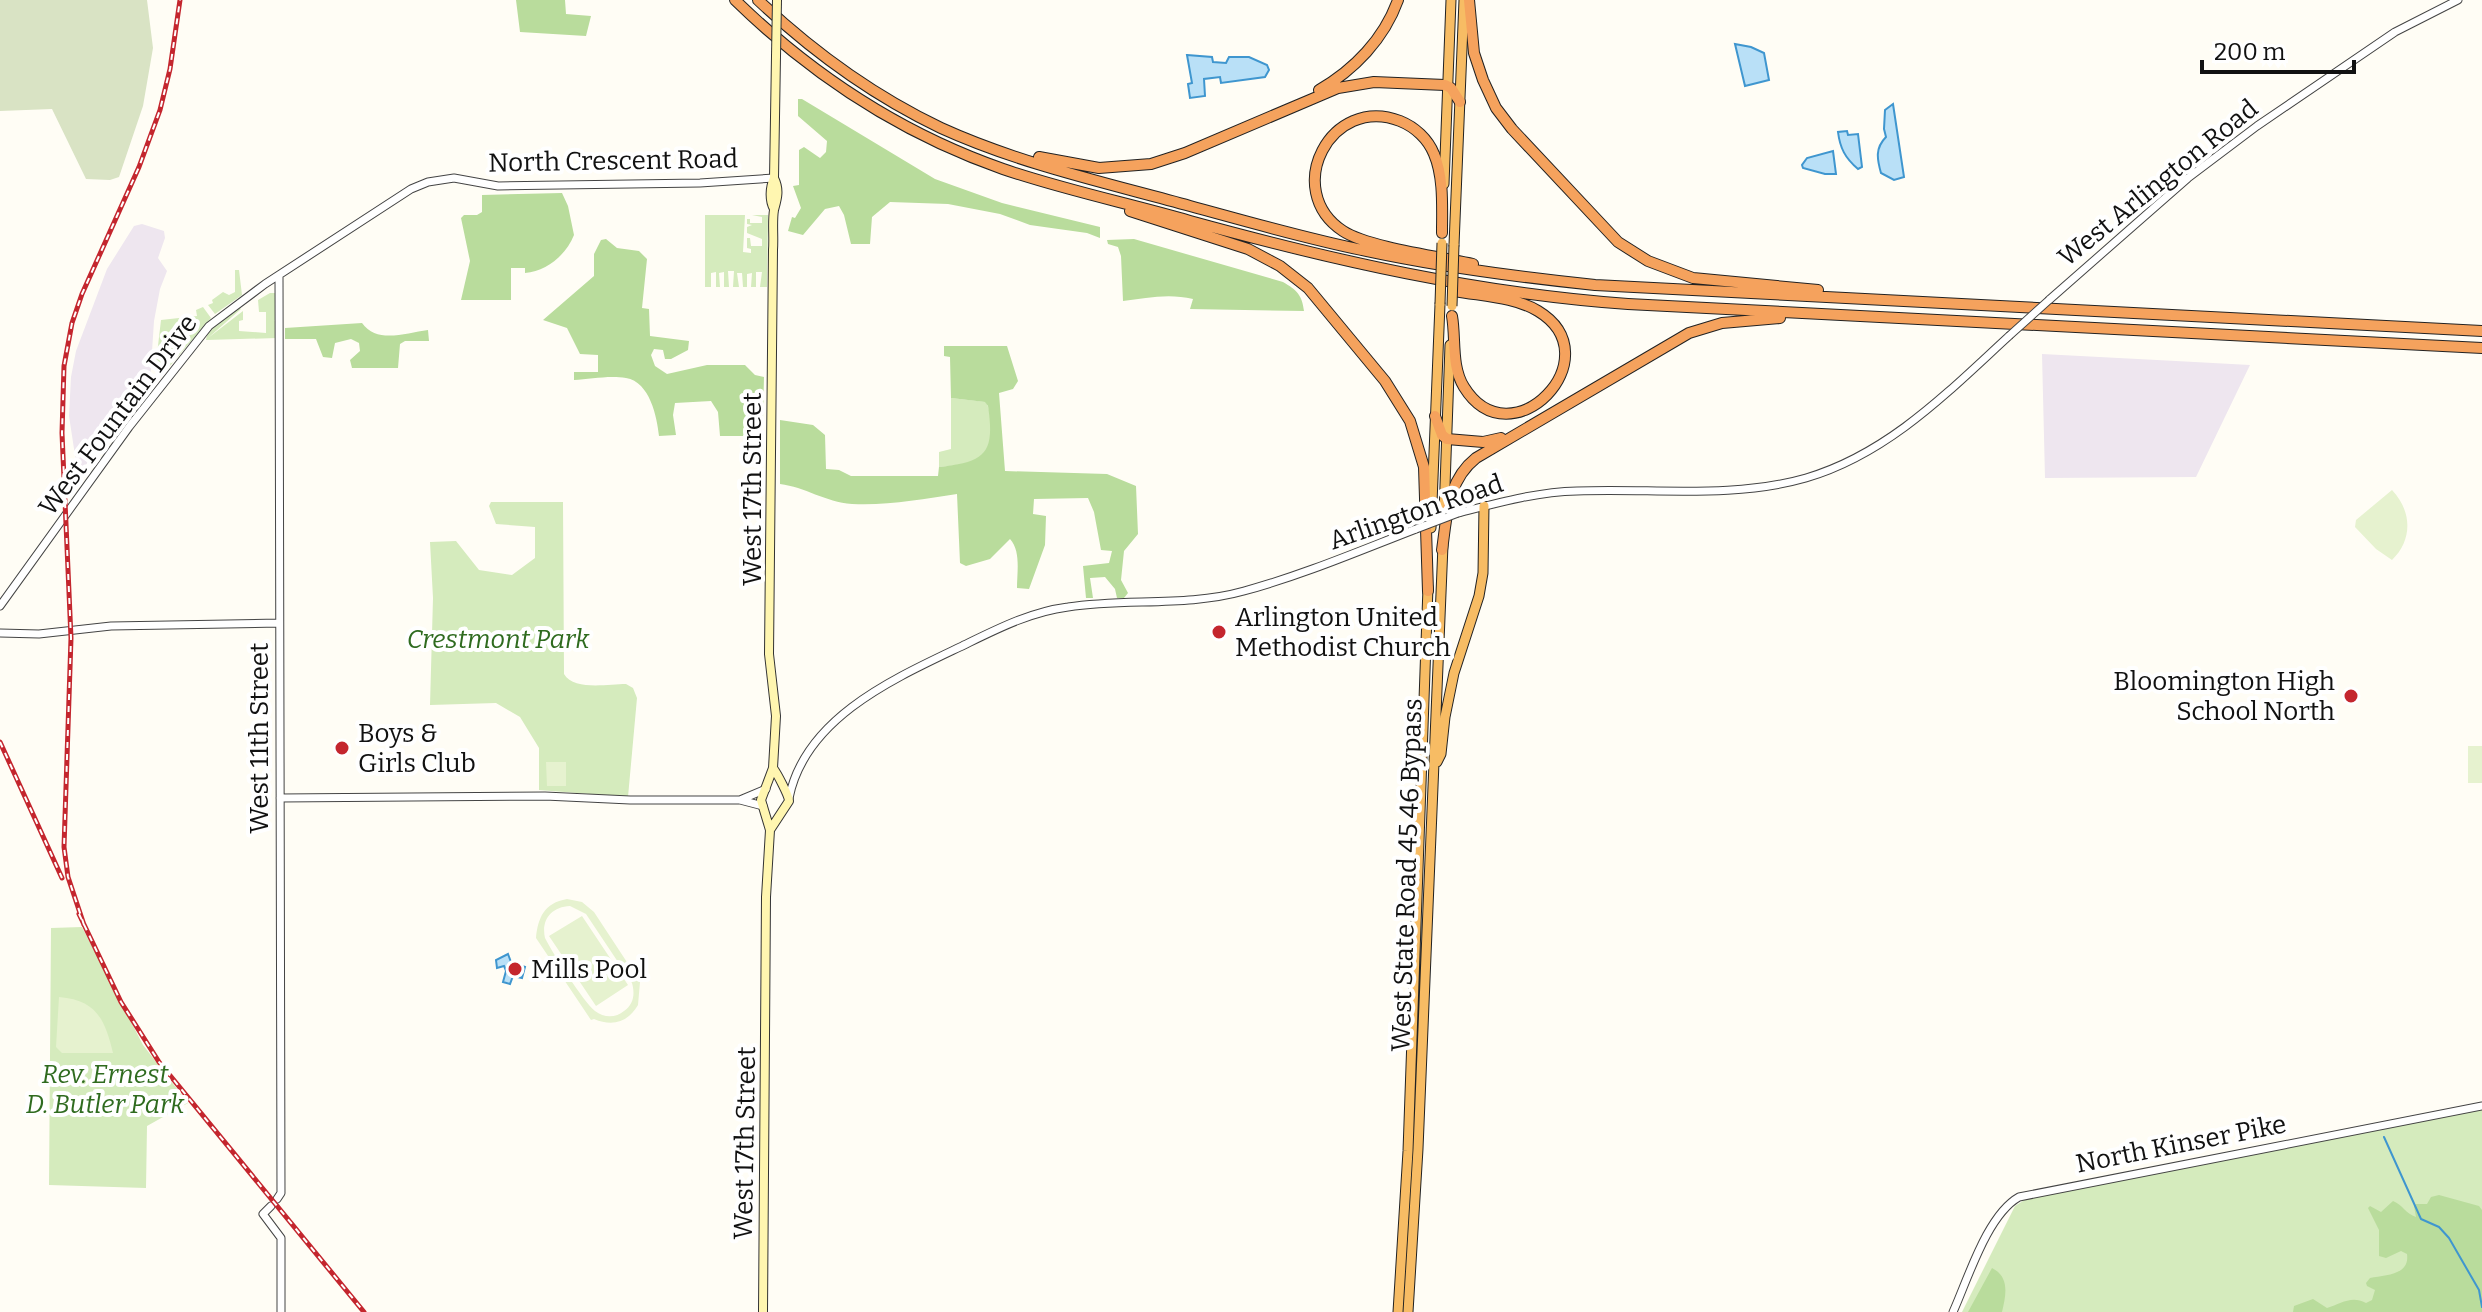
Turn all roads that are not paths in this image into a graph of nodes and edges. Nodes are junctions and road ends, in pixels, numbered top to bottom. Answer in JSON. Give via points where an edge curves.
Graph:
{"nodes":[{"id":1,"x":735,"y":0,"type":"edge"},
{"id":2,"x":758,"y":0,"type":"edge"},
{"id":3,"x":777,"y":0,"type":"edge"},
{"id":4,"x":1398,"y":0,"type":"edge"},
{"id":5,"x":1451,"y":0,"type":"edge"},
{"id":6,"x":1466,"y":0,"type":"edge"},
{"id":7,"x":2458,"y":0,"type":"edge"},
{"id":8,"x":1448,"y":85,"type":"junction"},
{"id":9,"x":1460,"y":102,"type":"junction"},
{"id":10,"x":1287,"y":110,"type":"junction"},
{"id":11,"x":960,"y":136,"type":"junction"},
{"id":12,"x":454,"y":178,"type":"joint"},
{"id":13,"x":774,"y":178,"type":"junction"},
{"id":14,"x":1060,"y":186,"type":"junction"},
{"id":15,"x":1442,"y":238,"type":"junction"},
{"id":16,"x":1372,"y":268,"type":"junction"},
{"id":17,"x":279,"y":275,"type":"junction"},
{"id":18,"x":1521,"y":277,"type":"junction"},
{"id":19,"x":1891,"y":300,"type":"junction"},
{"id":20,"x":2049,"y":300,"type":"joint"},
{"id":21,"x":1452,"y":311,"type":"junction"},
{"id":22,"x":1877,"y":317,"type":"junction"},
{"id":23,"x":2482,"y":331,"type":"edge"},
{"id":24,"x":2482,"y":348,"type":"edge"},
{"id":25,"x":1435,"y":416,"type":"junction"},
{"id":26,"x":1541,"y":418,"type":"junction"},
{"id":27,"x":1447,"y":439,"type":"junction"},
{"id":28,"x":1484,"y":506,"type":"junction"},
{"id":29,"x":1442,"y":550,"type":"junction"},
{"id":30,"x":1428,"y":591,"type":"junction"},
{"id":31,"x":0,"y":606,"type":"edge"},
{"id":32,"x":279,"y":623,"type":"junction"},
{"id":33,"x":0,"y":633,"type":"edge"},
{"id":34,"x":773,"y":768,"type":"junction"},
{"id":35,"x":1434,"y":769,"type":"junction"},
{"id":36,"x":794,"y":775,"type":"junction"},
{"id":37,"x":780,"y":787,"type":"junction"},
{"id":38,"x":766,"y":789,"type":"junction"},
{"id":39,"x":280,"y":798,"type":"junction"},
{"id":40,"x":789,"y":798,"type":"junction"},
{"id":41,"x":740,"y":800,"type":"junction"},
{"id":42,"x":763,"y":807,"type":"junction"},
{"id":43,"x":780,"y":813,"type":"junction"},
{"id":44,"x":770,"y":830,"type":"junction"},
{"id":45,"x":1418,"y":880,"type":"junction"},
{"id":46,"x":1429,"y":896,"type":"junction"},
{"id":47,"x":2482,"y":1106,"type":"edge"},
{"id":48,"x":1409,"y":1110,"type":"junction"},
{"id":49,"x":1419,"y":1126,"type":"junction"},
{"id":50,"x":281,"y":1312,"type":"edge"},
{"id":51,"x":763,"y":1312,"type":"edge"},
{"id":52,"x":1398,"y":1312,"type":"edge"},
{"id":53,"x":1408,"y":1312,"type":"edge"},
{"id":54,"x":1953,"y":1312,"type":"edge"}],
"edges":[{"from":1,"to":14,"type":"highway","via":[[796,56],[872,109],[954,151]]},
{"from":2,"to":11,"type":"highway","via":[[855,80]]},
{"from":3,"to":13,"type":"main road","name":"West 17th Street","bridge":true},
{"from":4,"to":10,"type":"highway","via":[[1376,41],[1355,64]]},
{"from":5,"to":8,"type":"highway","name":"West State Road 45 46 Bypass"},
{"from":6,"to":9,"type":"highway","name":"West State Road 45 46 Bypass"},
{"from":6,"to":19,"type":"highway","via":[[1474,53],[1496,108],[1588,212],[1635,254],[1703,280]]},
{"from":7,"to":20,"type":"street","name":"West Arlington Road","via":[[2395,32],[2257,126],[2188,178]]},
{"from":8,"to":9,"type":"highway"},
{"from":8,"to":10,"type":"highway","via":[[1356,83]]},
{"from":8,"to":15,"type":"highway","name":"West State Road 45 46 Bypass"},
{"from":9,"to":21,"type":"highway","name":"West State Road 45 46 Bypass","bridge":true},
{"from":10,"to":11,"type":"highway","via":[[1168,160],[1123,168],[1064,163]]},
{"from":11,"to":18,"type":"highway","via":[[1047,166],[1313,239]]},
{"from":12,"to":13,"type":"street","name":"North Crescent Road","via":[[498,186]]},
{"from":12,"to":17,"type":"street","name":"West Fountain Drive","via":[[411,189]]},
{"from":13,"to":34,"type":"main road","name":"West 17th Street","via":[[769,650],[776,707]]},
{"from":14,"to":16,"type":"highway"},
{"from":14,"to":30,"type":"highway","via":[[1248,249],[1308,288],[1393,391],[1415,432],[1425,479]]},
{"from":15,"to":18,"type":"highway","via":[[1438,166],[1418,132],[1400,121],[1375,117],[1350,122],[1331,137],[1318,160],[1315,182],[1321,206],[1339,228],[1367,241]]},
{"from":15,"to":25,"type":"highway","name":"West State Road 45 46 Bypass","bridge":true},
{"from":16,"to":21,"type":"highway","via":[[1538,311],[1556,328],[1564,349],[1554,390],[1538,405],[1516,412],[1495,411],[1476,401],[1457,371]]},
{"from":16,"to":22,"type":"highway","via":[[1564,299]]},
{"from":17,"to":31,"type":"street","name":"West Fountain Drive","via":[[209,326]]},
{"from":17,"to":32,"type":"street","name":"West 11th Street"},
{"from":18,"to":19,"type":"highway"},
{"from":19,"to":23,"type":"highway"},
{"from":20,"to":28,"type":"street","name":"Arlington Road","bridge":true,"via":[[1902,429],[1861,455],[1809,477],[1732,490],[1550,493]]},
{"from":21,"to":27,"type":"highway","name":"West State Road 45 46 Bypass"},
{"from":22,"to":24,"type":"highway"},
{"from":22,"to":26,"type":"highway","via":[[1743,319],[1705,327]]},
{"from":25,"to":27,"type":"highway"},
{"from":25,"to":30,"type":"highway","name":"West State Road 45 46 Bypass"},
{"from":26,"to":27,"type":"highway","via":[[1492,441]]},
{"from":26,"to":29,"type":"highway","via":[[1462,472],[1450,496]]},
{"from":27,"to":29,"type":"highway","name":"West State Road 45 46 Bypass"},
{"from":28,"to":35,"type":"highway","via":[[1479,596],[1454,673]]},
{"from":28,"to":36,"type":"street","name":"Arlington Road","bridge":true,"via":[[1243,592],[1088,604],[1024,617],[864,698],[824,734]]},
{"from":29,"to":35,"type":"highway","name":"West State Road 45 46 Bypass"},
{"from":30,"to":45,"type":"highway","name":"West State Road 45 46 Bypass"},
{"from":32,"to":33,"type":"street"},
{"from":32,"to":39,"type":"street","name":"West 11th Street"},
{"from":34,"to":37,"type":"main road","name":"West 17th Street"},
{"from":34,"to":38,"type":"main road","name":"West 17th Street"},
{"from":35,"to":46,"type":"highway","name":"West State Road 45 46 Bypass"},
{"from":36,"to":37,"type":"street","name":"Arlington Road"},
{"from":36,"to":40,"type":"street","name":"Arlington Road"},
{"from":37,"to":38,"type":"main road"},
{"from":37,"to":40,"type":"main road"},
{"from":38,"to":41,"type":"street"},
{"from":38,"to":42,"type":"main road"},
{"from":39,"to":41,"type":"street"},
{"from":39,"to":50,"type":"street","name":"West 11th Street","via":[[281,1193],[263,1214],[281,1238]]},
{"from":40,"to":43,"type":"main road"},
{"from":41,"to":42,"type":"street"},
{"from":42,"to":43,"type":"main road"},
{"from":42,"to":44,"type":"main road","name":"West 17th Street"},
{"from":43,"to":44,"type":"main road","name":"West 17th Street"},
{"from":44,"to":51,"type":"main road","name":"West 17th Street"},
{"from":45,"to":46,"type":"highway"},
{"from":45,"to":48,"type":"highway","name":"West State Road 45 46 Bypass"},
{"from":46,"to":49,"type":"highway","name":"West State Road 45 46 Bypass"},
{"from":47,"to":54,"type":"street","name":"North Kinser Pike","via":[[2019,1197],[1994,1224]]},
{"from":48,"to":49,"type":"highway"},
{"from":48,"to":52,"type":"highway","name":"West State Road 45 46 Bypass"},
{"from":49,"to":53,"type":"highway","name":"West State Road 45 46 Bypass"}]}
